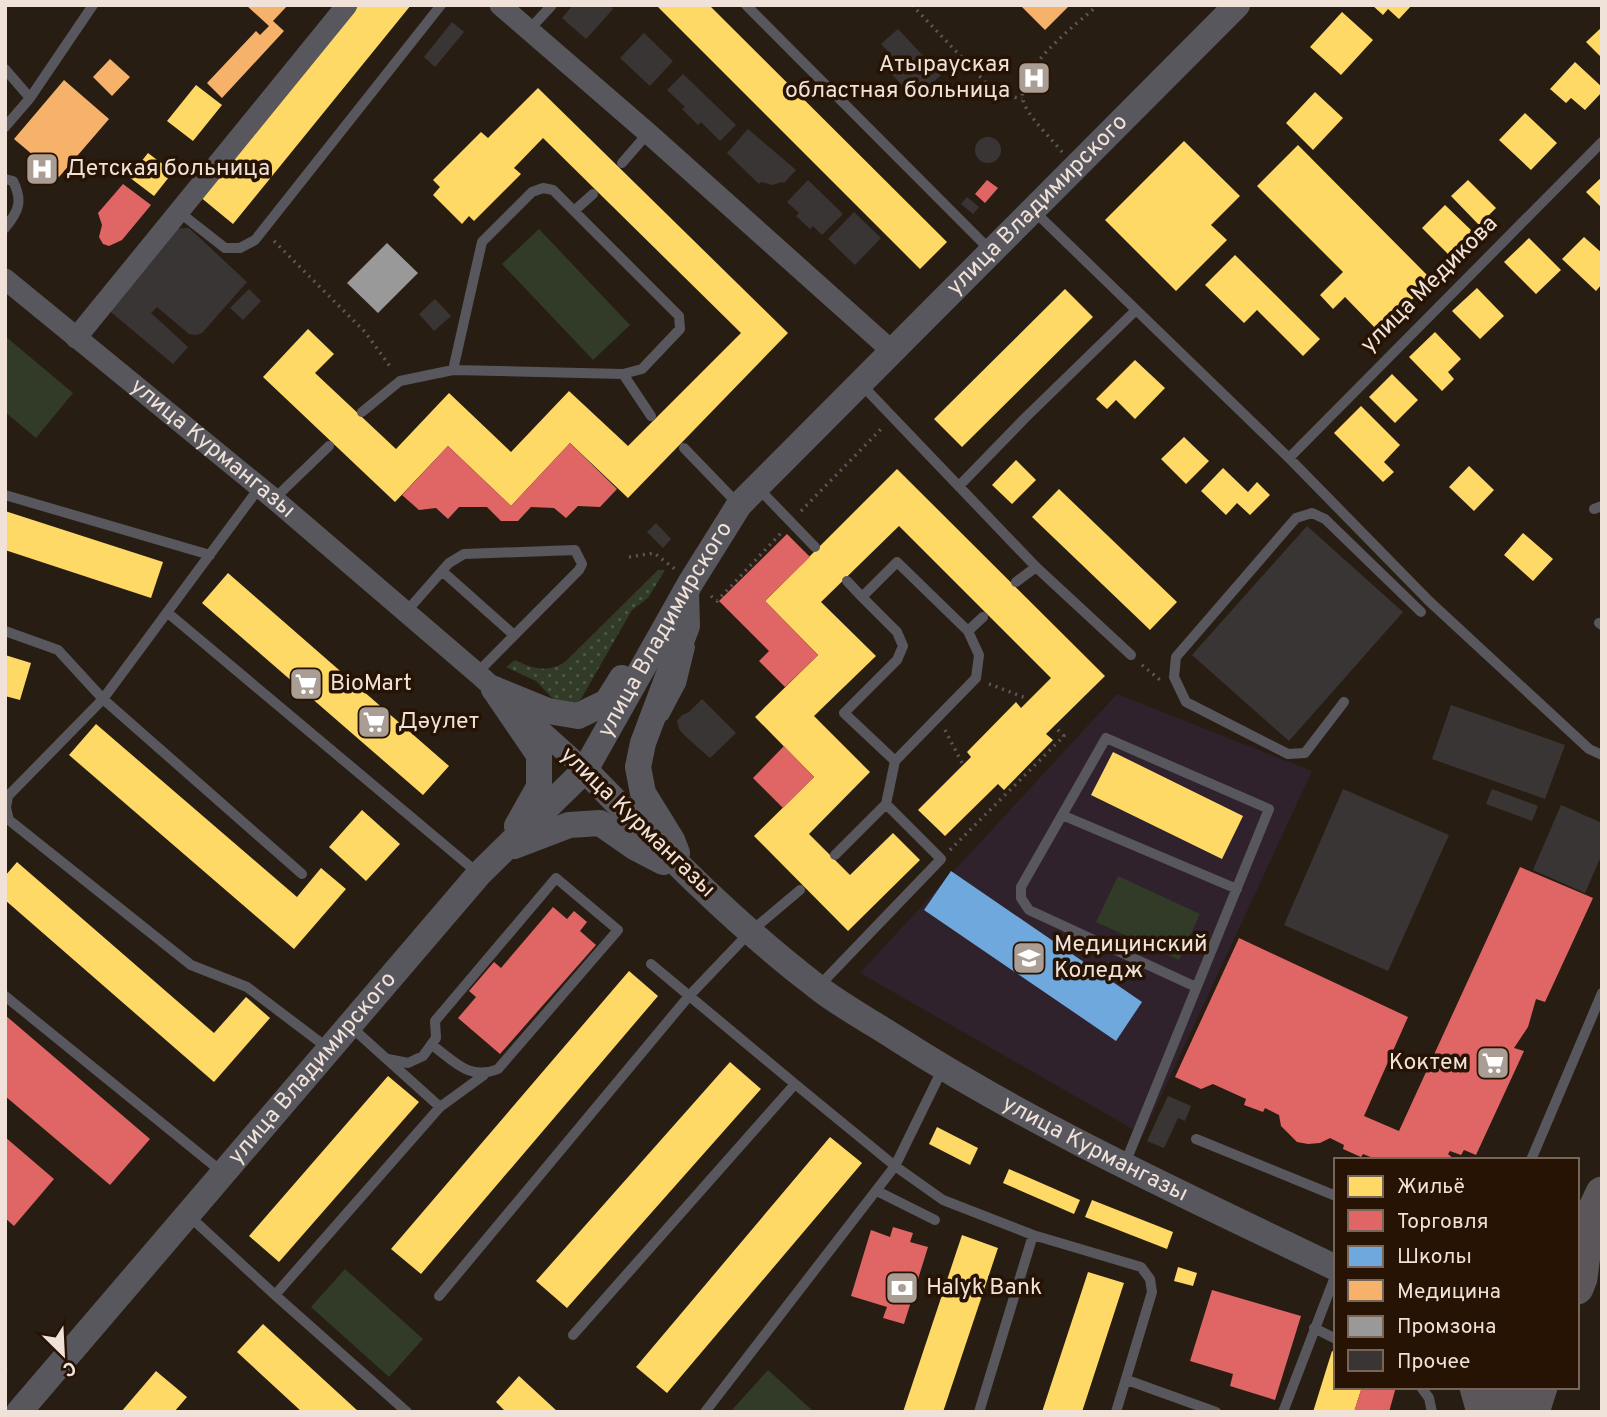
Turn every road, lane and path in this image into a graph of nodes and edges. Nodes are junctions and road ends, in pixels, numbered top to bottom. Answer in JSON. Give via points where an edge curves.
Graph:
{"nodes":[{"id":1,"x":347,"y":5,"type":"edge"},
{"id":2,"x":440,"y":5,"type":"edge"},
{"id":3,"x":500,"y":5,"type":"edge"},
{"id":4,"x":552,"y":5,"type":"edge"},
{"id":5,"x":746,"y":5,"type":"edge"},
{"id":6,"x":912,"y":5,"type":"edge"},
{"id":7,"x":1098,"y":5,"type":"edge"},
{"id":8,"x":90,"y":6,"type":"edge"},
{"id":9,"x":1234,"y":7,"type":"edge"},
{"id":10,"x":529,"y":30,"type":"junction"},
{"id":11,"x":5,"y":69,"type":"edge"},
{"id":12,"x":30,"y":98,"type":"junction"},
{"id":13,"x":1022,"y":99,"type":"junction"},
{"id":14,"x":5,"y":127,"type":"edge"},
{"id":15,"x":648,"y":133,"type":"junction"},
{"id":16,"x":1602,"y":142,"type":"edge"},
{"id":17,"x":622,"y":163,"type":"dead end"},
{"id":18,"x":1075,"y":169,"type":"junction"},
{"id":19,"x":5,"y":179,"type":"edge"},
{"id":20,"x":593,"y":194,"type":"dead end"},
{"id":21,"x":1033,"y":210,"type":"junction"},
{"id":22,"x":574,"y":211,"type":"junction"},
{"id":23,"x":179,"y":212,"type":"junction"},
{"id":24,"x":5,"y":228,"type":"edge"},
{"id":25,"x":263,"y":230,"type":"junction"},
{"id":26,"x":992,"y":252,"type":"junction"},
{"id":27,"x":5,"y":279,"type":"edge"},
{"id":28,"x":1135,"y":311,"type":"junction"},
{"id":29,"x":76,"y":338,"type":"junction"},
{"id":30,"x":893,"y":352,"type":"junction"},
{"id":31,"x":453,"y":370,"type":"junction"},
{"id":32,"x":623,"y":374,"type":"junction"},
{"id":33,"x":400,"y":381,"type":"junction"},
{"id":34,"x":861,"y":384,"type":"junction"},
{"id":35,"x":362,"y":412,"type":"dead end"},
{"id":36,"x":651,"y":416,"type":"dead end"},
{"id":37,"x":329,"y":446,"type":"dead end"},
{"id":38,"x":684,"y":448,"type":"dead end"},
{"id":39,"x":1289,"y":458,"type":"junction"},
{"id":40,"x":959,"y":486,"type":"junction"},
{"id":41,"x":266,"y":493,"type":"junction"},
{"id":42,"x":5,"y":495,"type":"edge"},
{"id":43,"x":749,"y":496,"type":"junction"},
{"id":44,"x":815,"y":547,"type":"dead end"},
{"id":45,"x":210,"y":555,"type":"junction"},
{"id":46,"x":629,"y":557,"type":"dead end"},
{"id":47,"x":1036,"y":567,"type":"junction"},
{"id":48,"x":442,"y":571,"type":"junction"},
{"id":49,"x":681,"y":580,"type":"junction"},
{"id":50,"x":847,"y":581,"type":"dead end"},
{"id":51,"x":1016,"y":582,"type":"dead end"},
{"id":52,"x":862,"y":597,"type":"junction"},
{"id":53,"x":406,"y":612,"type":"junction"},
{"id":54,"x":1421,"y":612,"type":"dead end"},
{"id":55,"x":168,"y":613,"type":"junction"},
{"id":56,"x":982,"y":617,"type":"dead end"},
{"id":57,"x":5,"y":631,"type":"edge"},
{"id":58,"x":968,"y":631,"type":"junction"},
{"id":59,"x":513,"y":635,"type":"junction"},
{"id":60,"x":1131,"y":655,"type":"dead end"},
{"id":61,"x":975,"y":678,"type":"junction"},
{"id":62,"x":486,"y":681,"type":"junction"},
{"id":63,"x":1026,"y":698,"type":"dead end"},
{"id":64,"x":103,"y":699,"type":"junction"},
{"id":65,"x":1344,"y":702,"type":"dead end"},
{"id":66,"x":938,"y":716,"type":"junction"},
{"id":67,"x":1057,"y":729,"type":"dead end"},
{"id":68,"x":1602,"y":755,"type":"edge"},
{"id":69,"x":895,"y":761,"type":"junction"},
{"id":70,"x":962,"y":763,"type":"dead end"},
{"id":71,"x":585,"y":770,"type":"junction"},
{"id":72,"x":886,"y":804,"type":"junction"},
{"id":73,"x":1062,"y":815,"type":"junction"},
{"id":74,"x":502,"y":851,"type":"junction"},
{"id":75,"x":835,"y":855,"type":"dead end"},
{"id":76,"x":941,"y":859,"type":"junction"},
{"id":77,"x":684,"y":872,"type":"junction"},
{"id":78,"x":302,"y":874,"type":"dead end"},
{"id":79,"x":479,"y":874,"type":"junction"},
{"id":80,"x":1237,"y":889,"type":"junction"},
{"id":81,"x":800,"y":890,"type":"dead end"},
{"id":82,"x":751,"y":932,"type":"junction"},
{"id":83,"x":651,"y":964,"type":"dead end"},
{"id":84,"x":1196,"y":987,"type":"junction"},
{"id":85,"x":818,"y":988,"type":"junction"},
{"id":86,"x":1602,"y":993,"type":"edge"},
{"id":87,"x":5,"y":996,"type":"edge"},
{"id":88,"x":688,"y":996,"type":"junction"},
{"id":89,"x":349,"y":1025,"type":"junction"},
{"id":90,"x":432,"y":1045,"type":"junction"},
{"id":91,"x":329,"y":1049,"type":"junction"},
{"id":92,"x":388,"y":1059,"type":"junction"},
{"id":93,"x":943,"y":1068,"type":"junction"},
{"id":94,"x":484,"y":1075,"type":"junction"},
{"id":95,"x":795,"y":1084,"type":"junction"},
{"id":96,"x":440,"y":1107,"type":"junction"},
{"id":97,"x":1196,"y":1139,"type":"dead end"},
{"id":98,"x":1532,"y":1158,"type":"edge"},
{"id":99,"x":895,"y":1166,"type":"junction"},
{"id":100,"x":1124,"y":1166,"type":"junction"},
{"id":101,"x":222,"y":1172,"type":"junction"},
{"id":102,"x":877,"y":1191,"type":"junction"},
{"id":103,"x":1602,"y":1193,"type":"edge"},
{"id":104,"x":1334,"y":1195,"type":"edge"},
{"id":105,"x":187,"y":1214,"type":"junction"},
{"id":106,"x":935,"y":1220,"type":"dead end"},
{"id":107,"x":1583,"y":1231,"type":"edge"},
{"id":108,"x":1034,"y":1235,"type":"junction"},
{"id":109,"x":1334,"y":1267,"type":"edge"},
{"id":110,"x":1334,"y":1279,"type":"edge"},
{"id":111,"x":1579,"y":1284,"type":"edge"},
{"id":112,"x":275,"y":1296,"type":"junction"},
{"id":113,"x":439,"y":1296,"type":"dead end"},
{"id":114,"x":1314,"y":1328,"type":"junction"},
{"id":115,"x":573,"y":1335,"type":"dead end"},
{"id":116,"x":1334,"y":1338,"type":"edge"},
{"id":117,"x":1126,"y":1380,"type":"junction"},
{"id":118,"x":1423,"y":1389,"type":"edge"},
{"id":119,"x":1477,"y":1389,"type":"edge"},
{"id":120,"x":1508,"y":1389,"type":"edge"},
{"id":121,"x":1540,"y":1389,"type":"edge"},
{"id":122,"x":19,"y":1412,"type":"edge"},
{"id":123,"x":407,"y":1412,"type":"edge"},
{"id":124,"x":705,"y":1412,"type":"edge"},
{"id":125,"x":979,"y":1412,"type":"edge"},
{"id":126,"x":1116,"y":1412,"type":"edge"},
{"id":127,"x":1216,"y":1412,"type":"edge"},
{"id":128,"x":1283,"y":1412,"type":"edge"},
{"id":129,"x":1432,"y":1412,"type":"edge"},
{"id":130,"x":1483,"y":1412,"type":"edge"},
{"id":131,"x":1502,"y":1412,"type":"edge"},
{"id":132,"x":1532,"y":1412,"type":"edge"}],
"edges":[{"from":1,"to":23,"type":"street"},
{"from":2,"to":25,"type":"lane"},
{"from":3,"to":10,"type":"street"},
{"from":4,"to":10,"type":"lane"},
{"from":5,"to":26,"type":"lane"},
{"from":6,"to":13,"type":"path","via":[[987,84]]},
{"from":7,"to":13,"type":"path","via":[[1034,65]]},
{"from":8,"to":12,"type":"lane"},
{"from":9,"to":18,"type":"street","name":"улица Владимирского"},
{"from":10,"to":15,"type":"street"},
{"from":11,"to":12,"type":"lane"},
{"from":12,"to":14,"type":"lane"},
{"from":13,"to":18,"type":"path"},
{"from":15,"to":17,"type":"lane"},
{"from":15,"to":30,"type":"street"},
{"from":16,"to":39,"type":"lane","name":"улица Медикова"},
{"from":18,"to":21,"type":"street","name":"улица Владимирского"},
{"from":19,"to":24,"type":"lane","via":[[13,181],[19,195],[18,212]]},
{"from":20,"to":22,"type":"lane"},
{"from":21,"to":26,"type":"street","name":"улица Владимирского"},
{"from":21,"to":28,"type":"lane"},
{"from":22,"to":31,"type":"lane","via":[[553,190],[543,188],[532,192],[482,242]]},
{"from":22,"to":32,"type":"lane","via":[[680,316],[680,329],[642,369]]},
{"from":23,"to":25,"type":"lane","via":[[225,248],[240,248]]},
{"from":23,"to":29,"type":"street"},
{"from":25,"to":33,"type":"path","via":[[365,332]]},
{"from":26,"to":30,"type":"street","name":"улица Владимирского"},
{"from":27,"to":29,"type":"street","name":"улица Курмангазы"},
{"from":28,"to":39,"type":"lane"},
{"from":28,"to":40,"type":"lane"},
{"from":29,"to":41,"type":"street","name":"улица Курмангазы"},
{"from":30,"to":34,"type":"street","name":"улица Владимирского"},
{"from":31,"to":32,"type":"lane"},
{"from":31,"to":33,"type":"lane"},
{"from":32,"to":36,"type":"lane"},
{"from":33,"to":35,"type":"lane"},
{"from":34,"to":40,"type":"lane"},
{"from":34,"to":43,"type":"street","name":"улица Владимирского"},
{"from":37,"to":41,"type":"lane"},
{"from":38,"to":43,"type":"lane"},
{"from":39,"to":68,"type":"lane","via":[[1429,601],[1589,749]]},
{"from":40,"to":47,"type":"lane"},
{"from":41,"to":45,"type":"lane"},
{"from":41,"to":53,"type":"street","name":"улица Курмангазы"},
{"from":42,"to":45,"type":"lane"},
{"from":43,"to":44,"type":"lane"},
{"from":43,"to":49,"type":"street","name":"улица Владимирского"},
{"from":45,"to":55,"type":"lane"},
{"from":46,"to":49,"type":"path","via":[[654,553]]},
{"from":47,"to":51,"type":"lane"},
{"from":47,"to":60,"type":"lane"},
{"from":48,"to":53,"type":"lane"},
{"from":48,"to":59,"type":"lane"},
{"from":48,"to":59,"type":"lane","via":[[464,554],[575,550],[582,564],[579,570]]},
{"from":49,"to":62,"type":"street","via":[[607,702],[578,716],[548,711]]},
{"from":49,"to":71,"type":"street","name":"улица Владимирского"},
{"from":49,"to":77,"type":"street","via":[[687,625],[638,766],[643,793],[672,840]]},
{"from":50,"to":52,"type":"lane"},
{"from":52,"to":58,"type":"lane","via":[[897,562]]},
{"from":52,"to":69,"type":"lane","via":[[897,632],[903,646],[897,660],[844,713]]},
{"from":53,"to":62,"type":"street","name":"улица Курмангазы"},
{"from":54,"to":65,"type":"lane","via":[[1325,519],[1312,513],[1296,518],[1176,657],[1174,677],[1186,702],[1288,754],[1305,753]]},
{"from":55,"to":64,"type":"lane"},
{"from":55,"to":79,"type":"lane"},
{"from":56,"to":58,"type":"lane"},
{"from":57,"to":64,"type":"lane","via":[[58,650]]},
{"from":58,"to":61,"type":"lane","via":[[979,655]]},
{"from":59,"to":62,"type":"lane"},
{"from":61,"to":63,"type":"path"},
{"from":61,"to":66,"type":"lane"},
{"from":62,"to":71,"type":"street","name":"улица Курмангазы"},
{"from":62,"to":74,"type":"street","via":[[539,755],[539,787]]},
{"from":64,"to":78,"type":"lane"},
{"from":64,"to":91,"type":"lane","via":[[8,796],[9,820],[191,965],[247,987]]},
{"from":66,"to":69,"type":"lane"},
{"from":66,"to":70,"type":"path"},
{"from":67,"to":76,"type":"path","via":[[1064,736]]},
{"from":69,"to":72,"type":"lane"},
{"from":71,"to":74,"type":"street","name":"улица Владимирского"},
{"from":71,"to":77,"type":"street","name":"улица Курмангазы"},
{"from":72,"to":75,"type":"lane"},
{"from":72,"to":76,"type":"lane"},
{"from":73,"to":80,"type":"lane"},
{"from":73,"to":80,"type":"lane","via":[[1106,738],[1269,809]]},
{"from":73,"to":84,"type":"lane","via":[[1021,887],[1021,898],[1029,910]]},
{"from":74,"to":77,"type":"street","via":[[569,825],[600,823]]},
{"from":74,"to":79,"type":"street","name":"улица Владимирского"},
{"from":76,"to":85,"type":"lane"},
{"from":77,"to":82,"type":"street","name":"улица Курмангазы"},
{"from":79,"to":89,"type":"street","name":"улица Владимирского"},
{"from":80,"to":84,"type":"lane"},
{"from":81,"to":82,"type":"lane"},
{"from":82,"to":85,"type":"street","name":"улица Курмангазы"},
{"from":82,"to":88,"type":"lane"},
{"from":83,"to":88,"type":"lane"},
{"from":84,"to":100,"type":"lane"},
{"from":85,"to":93,"type":"street","name":"улица Курмангазы"},
{"from":86,"to":98,"type":"lane"},
{"from":87,"to":101,"type":"lane"},
{"from":88,"to":95,"type":"lane"},
{"from":88,"to":113,"type":"lane"},
{"from":89,"to":91,"type":"street","name":"улица Владимирского"},
{"from":89,"to":92,"type":"lane"},
{"from":90,"to":92,"type":"lane","via":[[424,1056],[408,1063]]},
{"from":90,"to":94,"type":"lane","via":[[469,1072]]},
{"from":90,"to":94,"type":"lane","via":[[435,1021],[556,878],[618,930],[498,1069]]},
{"from":91,"to":101,"type":"street","name":"улица Владимирского"},
{"from":92,"to":96,"type":"lane"},
{"from":93,"to":99,"type":"lane"},
{"from":93,"to":100,"type":"street","name":"улица Курмангазы"},
{"from":94,"to":96,"type":"lane"},
{"from":95,"to":99,"type":"lane"},
{"from":95,"to":115,"type":"lane"},
{"from":96,"to":112,"type":"lane"},
{"from":97,"to":104,"type":"lane"},
{"from":99,"to":102,"type":"lane"},
{"from":99,"to":108,"type":"lane","via":[[943,1200]]},
{"from":100,"to":109,"type":"street","name":"улица Курмангазы"},
{"from":101,"to":105,"type":"street","name":"улица Владимирского"},
{"from":102,"to":106,"type":"lane"},
{"from":102,"to":124,"type":"lane"},
{"from":103,"to":107,"type":"main road"},
{"from":105,"to":112,"type":"lane"},
{"from":105,"to":122,"type":"street","name":"улица Владимирского"},
{"from":107,"to":111,"type":"main road"},
{"from":108,"to":117,"type":"lane","via":[[1141,1267],[1150,1279],[1152,1292]]},
{"from":108,"to":125,"type":"lane"},
{"from":110,"to":114,"type":"lane"},
{"from":112,"to":123,"type":"lane"},
{"from":114,"to":116,"type":"lane"},
{"from":114,"to":128,"type":"lane"},
{"from":117,"to":126,"type":"lane"},
{"from":117,"to":127,"type":"lane"},
{"from":118,"to":129,"type":"lane"},
{"from":119,"to":130,"type":"main road"},
{"from":120,"to":131,"type":"main road"},
{"from":121,"to":132,"type":"main road"}]}
